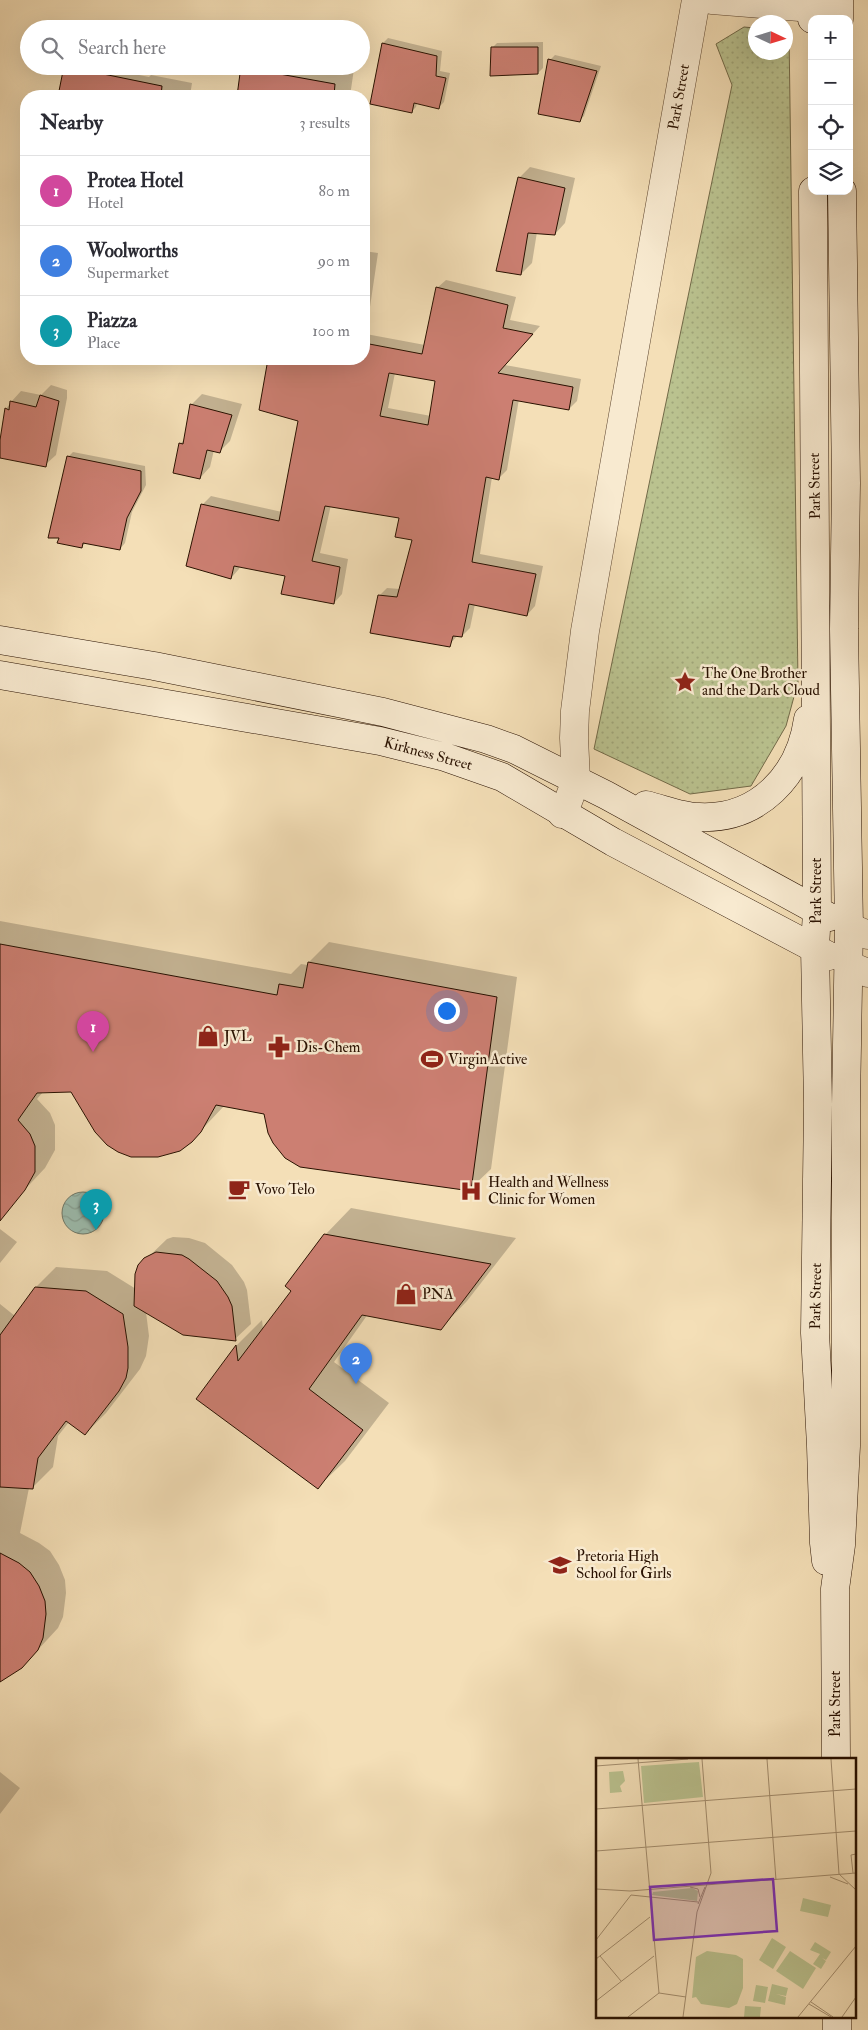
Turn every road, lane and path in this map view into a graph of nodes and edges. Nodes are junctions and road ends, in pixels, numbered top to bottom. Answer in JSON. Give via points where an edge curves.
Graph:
{"nodes":[{"id":1,"x":696,"y":0,"type":"edge"},
{"id":2,"x":712,"y":0,"type":"edge"},
{"id":3,"x":842,"y":7,"type":"edge"},
{"id":4,"x":812,"y":9,"type":"edge"},
{"id":5,"x":813,"y":195,"type":"edge"},
{"id":6,"x":842,"y":195,"type":"edge"},
{"id":7,"x":0,"y":640,"type":"edge"},
{"id":8,"x":817,"y":652,"type":"junction"},
{"id":9,"x":0,"y":675,"type":"edge"},
{"id":10,"x":576,"y":780,"type":"junction"},
{"id":11,"x":606,"y":795,"type":"junction"},
{"id":12,"x":562,"y":814,"type":"junction"},
{"id":13,"x":817,"y":911,"type":"junction"},
{"id":14,"x":858,"y":931,"type":"edge"},
{"id":15,"x":815,"y":948,"type":"junction"},
{"id":16,"x":858,"y":969,"type":"edge"},
{"id":17,"x":868,"y":1055,"type":"edge"},
{"id":18,"x":846,"y":1104,"type":"junction"},
{"id":19,"x":835,"y":1589,"type":"junction"},
{"id":20,"x":836,"y":1758,"type":"edge"}],
"edges":[{"from":1,"to":10,"type":"street","name":"Park Street","via":[[581,658],[574,729]]},
{"from":2,"to":4,"type":"street"},
{"from":3,"to":4,"type":"street"},
{"from":5,"to":8,"type":"street","name":"Park Street"},
{"from":6,"to":14,"type":"street","name":"Park Street","via":[[846,483],[844,639]]},
{"from":7,"to":10,"type":"street","name":"Kirkness Street","via":[[154,666],[421,721],[514,749]]},
{"from":8,"to":11,"type":"street","via":[[807,724],[797,756],[778,787],[751,808],[726,816],[698,818]]},
{"from":8,"to":13,"type":"street","name":"Park Street"},
{"from":9,"to":12,"type":"street","name":"Kirkness Street","via":[[413,748],[500,776]]},
{"from":10,"to":11,"type":"street","name":"Kirkness Street"},
{"from":10,"to":12,"type":"street","name":"Park Street"},
{"from":11,"to":13,"type":"street","name":"Kirkness Street"},
{"from":12,"to":15,"type":"street","name":"Kirkness Street"},
{"from":13,"to":14,"type":"street","name":"Kirkness Street"},
{"from":13,"to":15,"type":"street","name":"Park Street"},
{"from":14,"to":16,"type":"street","name":"Park Street"},
{"from":15,"to":16,"type":"street","name":"Kirkness Street"},
{"from":15,"to":19,"type":"street","name":"Park Street","via":[[818,1104],[815,1333],[824,1543],[828,1571]]},
{"from":16,"to":18,"type":"street","name":"Park Street"},
{"from":17,"to":18,"type":"street"},
{"from":18,"to":19,"type":"street","name":"Park Street","via":[[846,1446]]},
{"from":19,"to":20,"type":"street","name":"Park Street"}]}
